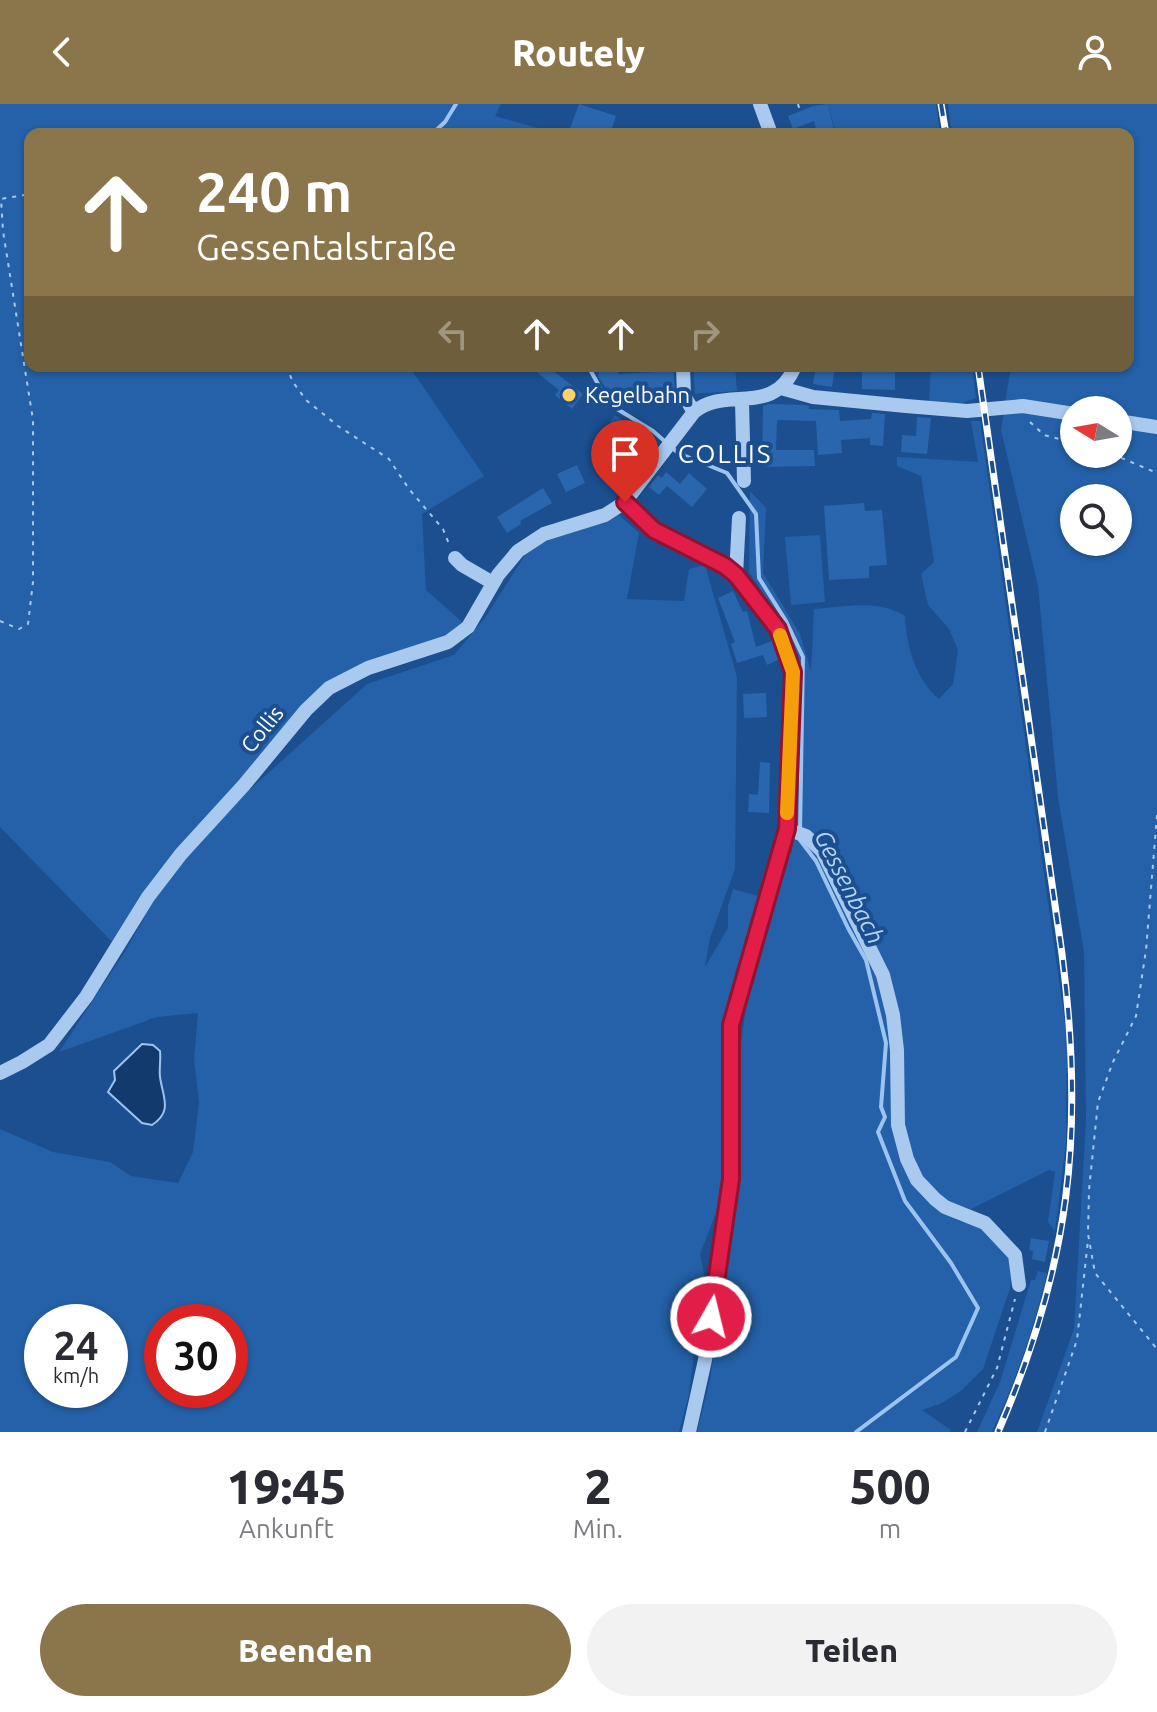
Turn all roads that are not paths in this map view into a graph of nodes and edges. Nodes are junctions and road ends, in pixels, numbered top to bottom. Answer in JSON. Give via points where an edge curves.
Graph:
{"nodes":[{"id":1,"x":760,"y":104,"type":"edge"},
{"id":2,"x":769,"y":128,"type":"edge"},
{"id":3,"x":683,"y":372,"type":"edge"},
{"id":4,"x":791,"y":372,"type":"edge"},
{"id":5,"x":781,"y":388,"type":"junction"},
{"id":6,"x":742,"y":401,"type":"junction"},
{"id":7,"x":694,"y":412,"type":"junction"},
{"id":8,"x":1060,"y":412,"type":"edge"},
{"id":9,"x":1132,"y":423,"type":"edge"},
{"id":10,"x":1157,"y":427,"type":"edge"},
{"id":11,"x":744,"y":481,"type":"dead end"},
{"id":12,"x":625,"y":502,"type":"junction"},
{"id":13,"x":739,"y":518,"type":"dead end"},
{"id":14,"x":455,"y":558,"type":"road end"},
{"id":15,"x":736,"y":575,"type":"junction"},
{"id":16,"x":493,"y":583,"type":"junction"},
{"id":17,"x":796,"y":832,"type":"junction"},
{"id":18,"x":0,"y":1073,"type":"edge"},
{"id":19,"x":1019,"y":1285,"type":"road end"},
{"id":20,"x":689,"y":1432,"type":"edge"}],
"edges":[{"from":1,"to":2,"type":"street"},
{"from":3,"to":7,"type":"street","via":[[684,396]]},
{"from":4,"to":5,"type":"street"},
{"from":5,"to":6,"type":"street"},
{"from":5,"to":8,"type":"street","via":[[813,397],[906,406],[967,411],[1023,406]]},
{"from":6,"to":7,"type":"street","via":[[705,403]]},
{"from":6,"to":11,"type":"street"},
{"from":7,"to":12,"type":"street","name":"Collis"},
{"from":9,"to":10,"type":"street"},
{"from":12,"to":15,"type":"street","via":[[654,530]]},
{"from":12,"to":16,"type":"street","name":"Collis","via":[[605,515],[544,534],[518,551]]},
{"from":13,"to":15,"type":"street"},
{"from":14,"to":16,"type":"street"},
{"from":15,"to":17,"type":"street","via":[[778,629],[793,672]]},
{"from":16,"to":18,"type":"street","name":"Collis","via":[[468,627],[448,642],[368,668],[329,688],[306,710],[164,875],[49,1045]]},
{"from":17,"to":19,"type":"street","via":[[822,851],[883,975],[897,1050],[898,1125],[917,1180],[945,1207],[985,1223],[1015,1255]]},
{"from":17,"to":20,"type":"street","via":[[771,887],[731,1025],[731,1179]]}]}
